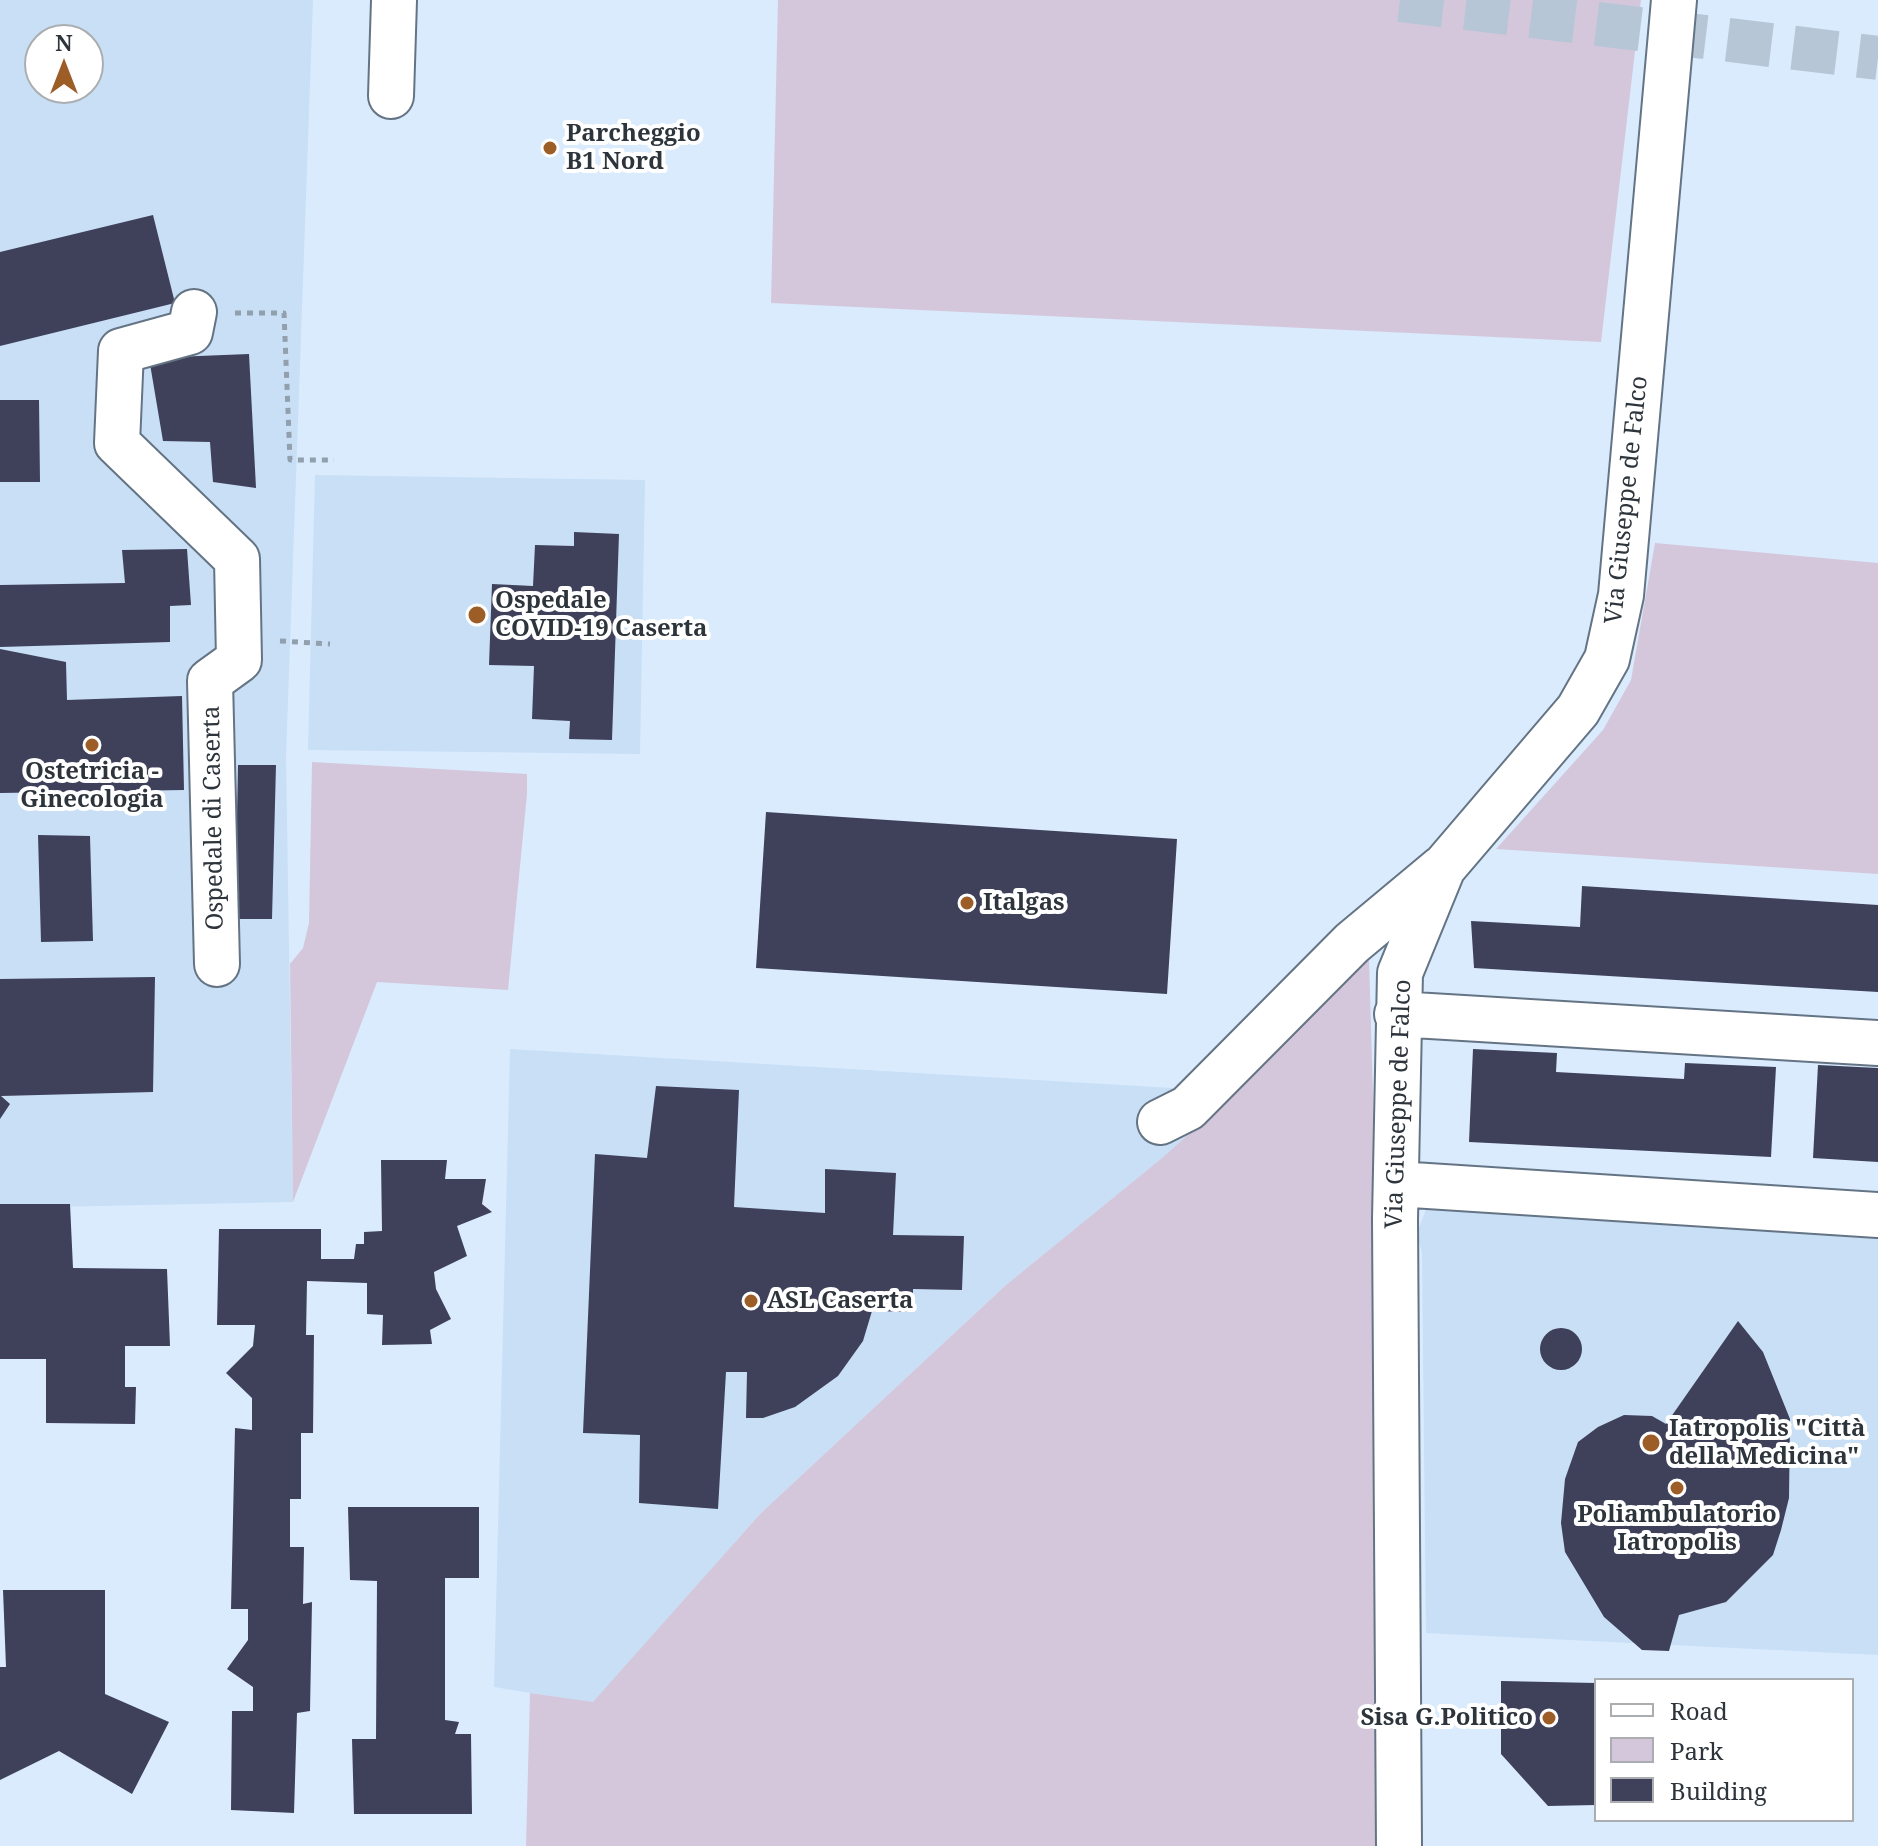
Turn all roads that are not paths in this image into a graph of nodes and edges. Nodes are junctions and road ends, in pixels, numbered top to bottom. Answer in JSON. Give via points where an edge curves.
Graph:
{"nodes":[{"id":1,"x":394,"y":0,"type":"edge"},
{"id":2,"x":1674,"y":0,"type":"edge"},
{"id":3,"x":391,"y":96,"type":"dead end"},
{"id":4,"x":194,"y":312,"type":"road end"},
{"id":5,"x":1443,"y":868,"type":"junction"},
{"id":6,"x":217,"y":964,"type":"dead end"},
{"id":7,"x":1397,"y":1014,"type":"junction"},
{"id":8,"x":1878,"y":1043,"type":"edge"},
{"id":9,"x":1160,"y":1122,"type":"dead end"},
{"id":10,"x":1397,"y":1184,"type":"junction"},
{"id":11,"x":1878,"y":1215,"type":"edge"},
{"id":12,"x":1399,"y":1846,"type":"edge"}],
"edges":[{"from":1,"to":3,"type":"street"},
{"from":2,"to":5,"type":"street","name":"Via Giuseppe de Falco","via":[[1621,595],[1607,659],[1578,710]]},
{"from":4,"to":6,"type":"street","name":"Ospedale di Caserta","via":[[190,332],[121,351],[117,443],[237,559],[239,660],[210,681]]},
{"from":5,"to":7,"type":"street","name":"Via Giuseppe de Falco","via":[[1400,973]]},
{"from":5,"to":9,"type":"street","via":[[1352,943],[1188,1108]]},
{"from":7,"to":8,"type":"street"},
{"from":7,"to":10,"type":"street","name":"Via Giuseppe de Falco"},
{"from":10,"to":11,"type":"street"},
{"from":10,"to":12,"type":"street","name":"Via Giuseppe de Falco"}]}
